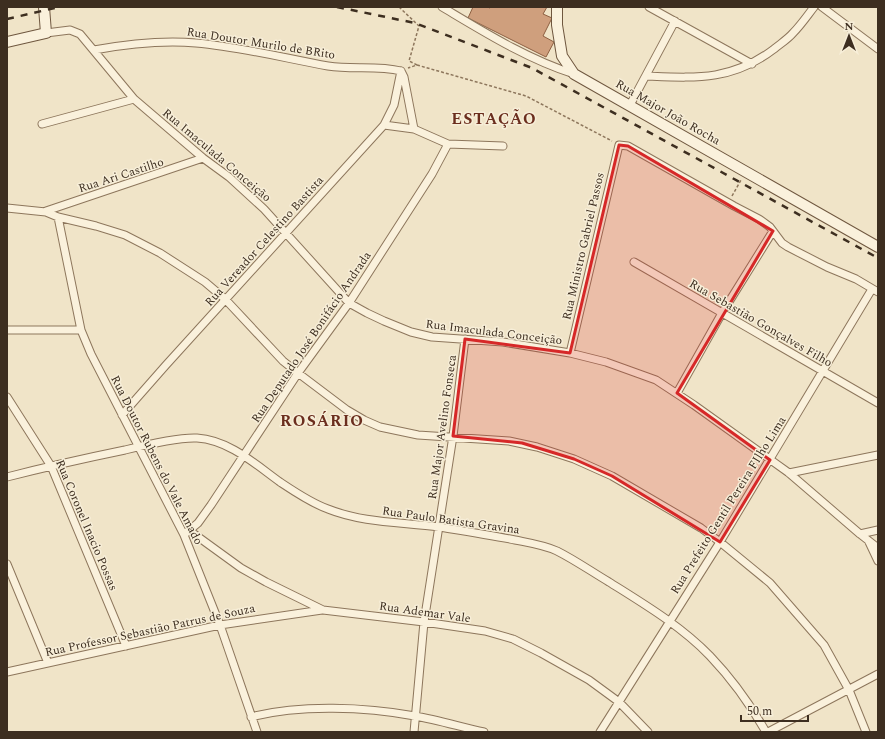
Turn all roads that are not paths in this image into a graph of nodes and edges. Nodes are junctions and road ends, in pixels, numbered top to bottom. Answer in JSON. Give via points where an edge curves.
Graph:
{"nodes":[{"id":1,"x":442,"y":7,"type":"edge"},
{"id":2,"x":557,"y":7,"type":"edge"},
{"id":3,"x":649,"y":7,"type":"edge"},
{"id":4,"x":814,"y":7,"type":"edge"},
{"id":5,"x":822,"y":7,"type":"edge"},
{"id":6,"x":44,"y":8,"type":"edge"},
{"id":7,"x":675,"y":21,"type":"junction"},
{"id":8,"x":46,"y":33,"type":"junction"},
{"id":9,"x":7,"y":42,"type":"edge"},
{"id":10,"x":878,"y":49,"type":"edge"},
{"id":11,"x":94,"y":50,"type":"junction"},
{"id":12,"x":752,"y":64,"type":"junction"},
{"id":13,"x":401,"y":71,"type":"junction"},
{"id":14,"x":574,"y":74,"type":"junction"},
{"id":15,"x":646,"y":76,"type":"junction"},
{"id":16,"x":134,"y":99,"type":"junction"},
{"id":17,"x":630,"y":105,"type":"junction"},
{"id":18,"x":42,"y":124,"type":"dead end"},
{"id":19,"x":384,"y":126,"type":"junction"},
{"id":20,"x":414,"y":129,"type":"junction"},
{"id":21,"x":448,"y":144,"type":"junction"},
{"id":22,"x":503,"y":146,"type":"dead end"},
{"id":23,"x":203,"y":158,"type":"junction"},
{"id":24,"x":7,"y":208,"type":"edge"},
{"id":25,"x":46,"y":212,"type":"junction"},
{"id":26,"x":58,"y":217,"type":"junction"},
{"id":27,"x":773,"y":231,"type":"junction"},
{"id":28,"x":286,"y":234,"type":"junction"},
{"id":29,"x":878,"y":247,"type":"edge"},
{"id":30,"x":634,"y":262,"type":"dead end"},
{"id":31,"x":875,"y":291,"type":"edge"},
{"id":32,"x":226,"y":299,"type":"junction"},
{"id":33,"x":350,"y":303,"type":"junction"},
{"id":34,"x":722,"y":313,"type":"junction"},
{"id":35,"x":7,"y":330,"type":"edge"},
{"id":36,"x":81,"y":330,"type":"junction"},
{"id":37,"x":465,"y":339,"type":"junction"},
{"id":38,"x":570,"y":352,"type":"junction"},
{"id":39,"x":822,"y":371,"type":"junction"},
{"id":40,"x":298,"y":374,"type":"junction"},
{"id":41,"x":677,"y":393,"type":"junction"},
{"id":42,"x":7,"y":397,"type":"edge"},
{"id":43,"x":878,"y":403,"type":"edge"},
{"id":44,"x":122,"y":415,"type":"junction"},
{"id":45,"x":453,"y":436,"type":"junction"},
{"id":46,"x":138,"y":447,"type":"junction"},
{"id":47,"x":878,"y":455,"type":"edge"},
{"id":48,"x":244,"y":456,"type":"junction"},
{"id":49,"x":770,"y":460,"type":"junction"},
{"id":50,"x":51,"y":466,"type":"junction"},
{"id":51,"x":788,"y":473,"type":"junction"},
{"id":52,"x":7,"y":476,"type":"edge"},
{"id":53,"x":438,"y":527,"type":"junction"},
{"id":54,"x":878,"y":530,"type":"edge"},
{"id":55,"x":187,"y":533,"type":"junction"},
{"id":56,"x":860,"y":534,"type":"junction"},
{"id":57,"x":868,"y":540,"type":"junction"},
{"id":58,"x":720,"y":542,"type":"junction"},
{"id":59,"x":878,"y":548,"type":"edge"},
{"id":60,"x":878,"y":561,"type":"edge"},
{"id":61,"x":7,"y":564,"type":"edge"},
{"id":62,"x":323,"y":610,"type":"junction"},
{"id":63,"x":669,"y":621,"type":"junction"},
{"id":64,"x":424,"y":622,"type":"junction"},
{"id":65,"x":220,"y":625,"type":"junction"},
{"id":66,"x":126,"y":646,"type":"junction"},
{"id":67,"x":48,"y":663,"type":"junction"},
{"id":68,"x":7,"y":672,"type":"edge"},
{"id":69,"x":878,"y":674,"type":"edge"},
{"id":70,"x":849,"y":690,"type":"junction"},
{"id":71,"x":619,"y":702,"type":"junction"},
{"id":72,"x":415,"y":716,"type":"junction"},
{"id":73,"x":252,"y":717,"type":"junction"},
{"id":74,"x":257,"y":732,"type":"edge"},
{"id":75,"x":414,"y":732,"type":"edge"},
{"id":76,"x":484,"y":732,"type":"edge"},
{"id":77,"x":600,"y":732,"type":"edge"},
{"id":78,"x":648,"y":732,"type":"edge"},
{"id":79,"x":767,"y":732,"type":"edge"},
{"id":80,"x":866,"y":732,"type":"edge"}],
"edges":[{"from":1,"to":14,"type":"street","name":"Rua Major João Rocha","via":[[493,37],[558,69]]},
{"from":2,"to":14,"type":"main road","via":[[562,56]]},
{"from":3,"to":7,"type":"street"},
{"from":4,"to":12,"type":"street","via":[[792,34]]},
{"from":5,"to":10,"type":"street"},
{"from":6,"to":8,"type":"main road"},
{"from":7,"to":12,"type":"street"},
{"from":7,"to":15,"type":"street"},
{"from":8,"to":9,"type":"main road"},
{"from":8,"to":11,"type":"street","name":"Rua Imaculada Conceição","via":[[63,30],[76,32],[84,37]]},
{"from":11,"to":13,"type":"street","name":"Rua Doutor Murilo de BRito","via":[[132,44],[195,43],[329,66],[388,68]]},
{"from":11,"to":16,"type":"street","name":"Rua Imaculada Conceição"},
{"from":12,"to":15,"type":"street","via":[[709,76]]},
{"from":13,"to":19,"type":"street","name":"Rua Vereador Celestino Bastista","via":[[394,105]]},
{"from":13,"to":20,"type":"street"},
{"from":14,"to":17,"type":"main road","name":"Rua Major João Rocha"},
{"from":15,"to":17,"type":"street"},
{"from":16,"to":18,"type":"street"},
{"from":16,"to":23,"type":"street","name":"Rua Imaculada Conceição"},
{"from":17,"to":29,"type":"main road","name":"Rua Major João Rocha"},
{"from":19,"to":20,"type":"street"},
{"from":19,"to":28,"type":"street","name":"Rua Vereador Celestino Bastista"},
{"from":20,"to":21,"type":"street"},
{"from":21,"to":22,"type":"street"},
{"from":21,"to":33,"type":"street","name":"Rua Deputado José Bonifácio Andrada","via":[[432,174]]},
{"from":23,"to":25,"type":"street","name":"Rua Ari Castilho"},
{"from":23,"to":28,"type":"street","name":"Rua Imaculada Conceição","via":[[250,196]]},
{"from":24,"to":25,"type":"street"},
{"from":25,"to":26,"type":"street"},
{"from":26,"to":32,"type":"street","via":[[111,230],[140,242],[184,267]]},
{"from":26,"to":36,"type":"street","name":"Rua Doutor Rubens do Vale Amado"},
{"from":27,"to":31,"type":"street","via":[[788,247],[856,279]]},
{"from":27,"to":34,"type":"street"},
{"from":27,"to":38,"type":"street","name":"Rua Ministro Gabriel Passos","via":[[759,219],[628,146],[619,145]]},
{"from":28,"to":32,"type":"street","name":"Rua Vereador Celestino Bastista"},
{"from":28,"to":33,"type":"street","name":"Rua Imaculada Conceição"},
{"from":30,"to":34,"type":"street","name":"Rua Sebastião Gonçalves Filho"},
{"from":31,"to":39,"type":"street","name":"Rua Prefeito Gentil Pereira FIlho Lima"},
{"from":32,"to":40,"type":"street"},
{"from":32,"to":44,"type":"street","name":"Rua Vereador Celestino Bastista"},
{"from":33,"to":37,"type":"street","name":"Rua Imaculada Conceição","via":[[411,332],[432,337]]},
{"from":33,"to":40,"type":"street","name":"Rua Deputado José Bonifácio Andrada"},
{"from":34,"to":39,"type":"street","name":"Rua Sebastião Gonçalves Filho"},
{"from":34,"to":41,"type":"street"},
{"from":35,"to":36,"type":"street"},
{"from":36,"to":44,"type":"street","name":"Rua Doutor Rubens do Vale Amado"},
{"from":37,"to":38,"type":"street","name":"Rua Imaculada Conceição"},
{"from":37,"to":45,"type":"street","name":"Rua Major Avelino Fonseca"},
{"from":38,"to":41,"type":"street","name":"Rua Imaculada Conceição","via":[[656,380]]},
{"from":39,"to":43,"type":"street","name":"Rua Sebastião Gonçalves Filho"},
{"from":39,"to":49,"type":"street","name":"Rua Prefeito Gentil Pereira FIlho Lima"},
{"from":40,"to":45,"type":"street","via":[[347,410],[380,427],[418,435]]},
{"from":40,"to":48,"type":"street","name":"Rua Deputado José Bonifácio Andrada"},
{"from":41,"to":49,"type":"street","name":"Rua Imaculada Conceição"},
{"from":42,"to":50,"type":"street","name":"Rua Coronel Inacio Possas"},
{"from":44,"to":46,"type":"street","name":"Rua Doutor Rubens do Vale Amado"},
{"from":45,"to":53,"type":"street","name":"Rua Major Avelino Fonseca"},
{"from":45,"to":58,"type":"street","via":[[509,440],[574,459],[612,476]]},
{"from":46,"to":48,"type":"street","name":"Rua Paulo Batista Gravina","via":[[195,438],[218,442]]},
{"from":46,"to":50,"type":"street","name":"Rua Paulo Batista Gravina"},
{"from":46,"to":55,"type":"street","name":"Rua Doutor Rubens do Vale Amado"},
{"from":47,"to":51,"type":"street"},
{"from":48,"to":53,"type":"street","name":"Rua Paulo Batista Gravina","via":[[293,491],[328,509],[386,522]]},
{"from":48,"to":55,"type":"street","name":"Rua Deputado José Bonifácio Andrada","via":[[212,505]]},
{"from":49,"to":51,"type":"street","name":"Rua Imaculada Conceição"},
{"from":49,"to":58,"type":"street","name":"Rua Prefeito Gentil Pereira FIlho Lima"},
{"from":50,"to":52,"type":"street","name":"Rua Paulo Batista Gravina"},
{"from":50,"to":66,"type":"street","name":"Rua Coronel Inacio Possas"},
{"from":51,"to":56,"type":"street","name":"Rua Imaculada Conceição"},
{"from":53,"to":63,"type":"street","name":"Rua Paulo Batista Gravina","via":[[516,540],[551,549],[568,557]]},
{"from":53,"to":64,"type":"street","name":"Rua Major Avelino Fonseca"},
{"from":54,"to":56,"type":"street"},
{"from":55,"to":62,"type":"street","name":"Rua Ademar Vale","via":[[241,568]]},
{"from":55,"to":65,"type":"street","name":"Rua Doutor Rubens do Vale Amado"},
{"from":56,"to":57,"type":"street","name":"Rua Imaculada Conceição"},
{"from":57,"to":59,"type":"street","name":"Rua Imaculada Conceição"},
{"from":57,"to":60,"type":"street"},
{"from":58,"to":63,"type":"street","name":"Rua Prefeito Gentil Pereira FIlho Lima"},
{"from":58,"to":70,"type":"street","via":[[770,583],[801,618],[824,645]]},
{"from":61,"to":67,"type":"street"},
{"from":62,"to":64,"type":"street","name":"Rua Ademar Vale"},
{"from":62,"to":65,"type":"street","name":"Rua Professor Sebastião Patrus de Souza"},
{"from":63,"to":71,"type":"street","name":"Rua Prefeito Gentil Pereira FIlho Lima"},
{"from":63,"to":79,"type":"street","name":"Rua Paulo Batista Gravina","via":[[708,654],[726,674],[750,704]]},
{"from":64,"to":71,"type":"street","name":"Rua Ademar Vale","via":[[485,631],[513,639],[589,680]]},
{"from":64,"to":72,"type":"street","name":"Rua Major Avelino Fonseca"},
{"from":65,"to":66,"type":"street","name":"Rua Professor Sebastião Patrus de Souza"},
{"from":65,"to":73,"type":"street","name":"Rua Doutor Rubens do Vale Amado"},
{"from":66,"to":67,"type":"street","name":"Rua Professor Sebastião Patrus de Souza"},
{"from":67,"to":68,"type":"street","name":"Rua Professor Sebastião Patrus de Souza"},
{"from":69,"to":70,"type":"street"},
{"from":70,"to":79,"type":"street"},
{"from":70,"to":80,"type":"street"},
{"from":71,"to":77,"type":"street","name":"Rua Prefeito Gentil Pereira FIlho Lima"},
{"from":71,"to":78,"type":"street","name":"Rua Ademar Vale"},
{"from":72,"to":73,"type":"street","via":[[308,709],[282,710]]},
{"from":72,"to":75,"type":"street","name":"Rua Major Avelino Fonseca"},
{"from":72,"to":76,"type":"street"},
{"from":73,"to":74,"type":"street","name":"Rua Doutor Rubens do Vale Amado"}]}
